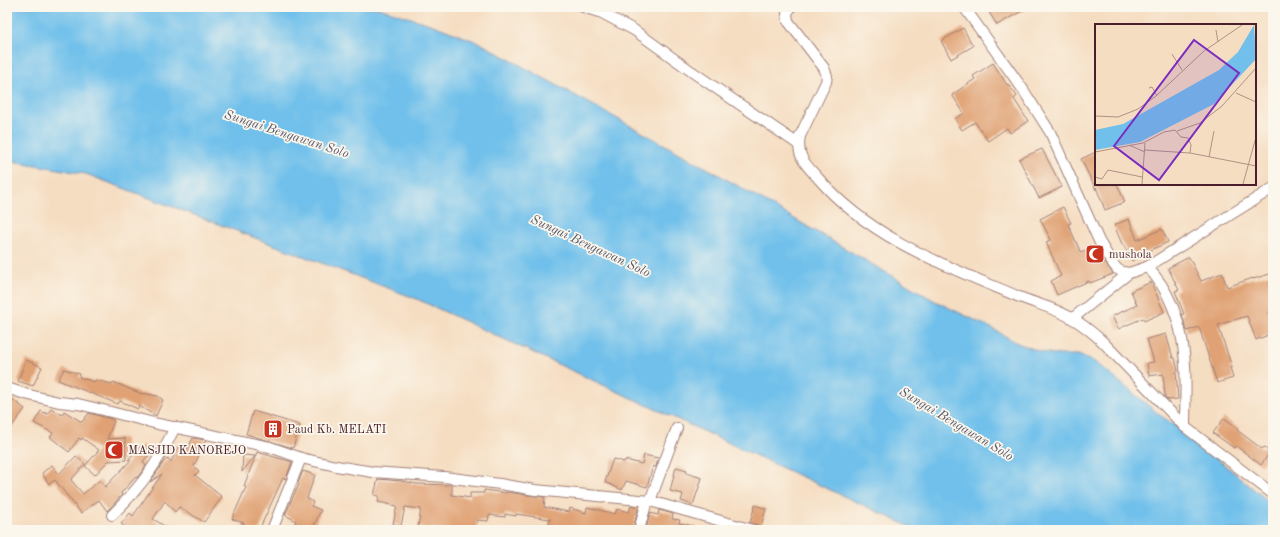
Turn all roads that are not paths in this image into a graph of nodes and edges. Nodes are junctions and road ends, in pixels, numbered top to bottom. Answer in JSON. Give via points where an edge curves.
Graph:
{"nodes":[{"id":1,"x":583,"y":7,"type":"edge"},
{"id":2,"x":791,"y":7,"type":"edge"},
{"id":3,"x":964,"y":7,"type":"edge"},
{"id":4,"x":798,"y":144,"type":"junction"},
{"id":5,"x":1273,"y":188,"type":"edge"},
{"id":6,"x":1147,"y":267,"type":"junction"},
{"id":7,"x":1129,"y":273,"type":"junction"},
{"id":8,"x":1073,"y":318,"type":"junction"},
{"id":9,"x":7,"y":388,"type":"edge"},
{"id":10,"x":174,"y":427,"type":"junction"},
{"id":11,"x":1185,"y":427,"type":"junction"},
{"id":12,"x":677,"y":428,"type":"dead end"},
{"id":13,"x":301,"y":458,"type":"junction"},
{"id":14,"x":1273,"y":494,"type":"edge"},
{"id":15,"x":649,"y":501,"type":"junction"},
{"id":16,"x":112,"y":515,"type":"dead end"},
{"id":17,"x":272,"y":530,"type":"edge"},
{"id":18,"x":639,"y":530,"type":"edge"},
{"id":19,"x":753,"y":530,"type":"edge"}],
"edges":[{"from":1,"to":4,"type":"street","via":[[634,30]]},
{"from":2,"to":4,"type":"street","via":[[786,13],[788,21],[824,68],[827,76]]},
{"from":3,"to":7,"type":"street","via":[[1050,132],[1099,241],[1111,261],[1117,269]]},
{"from":4,"to":8,"type":"street","via":[[805,163],[828,190],[853,213],[885,234],[951,268]]},
{"from":5,"to":6,"type":"street"},
{"from":6,"to":7,"type":"street"},
{"from":6,"to":11,"type":"street","via":[[1164,287],[1180,330],[1184,353]]},
{"from":7,"to":8,"type":"street"},
{"from":8,"to":11,"type":"street","via":[[1090,329]]},
{"from":9,"to":10,"type":"street"},
{"from":10,"to":13,"type":"street","via":[[270,447]]},
{"from":10,"to":16,"type":"street","via":[[150,472]]},
{"from":11,"to":14,"type":"street"},
{"from":12,"to":15,"type":"street"},
{"from":13,"to":15,"type":"street","via":[[373,472],[444,477],[535,490]]},
{"from":13,"to":17,"type":"street"},
{"from":15,"to":18,"type":"street"},
{"from":15,"to":19,"type":"street"}]}
